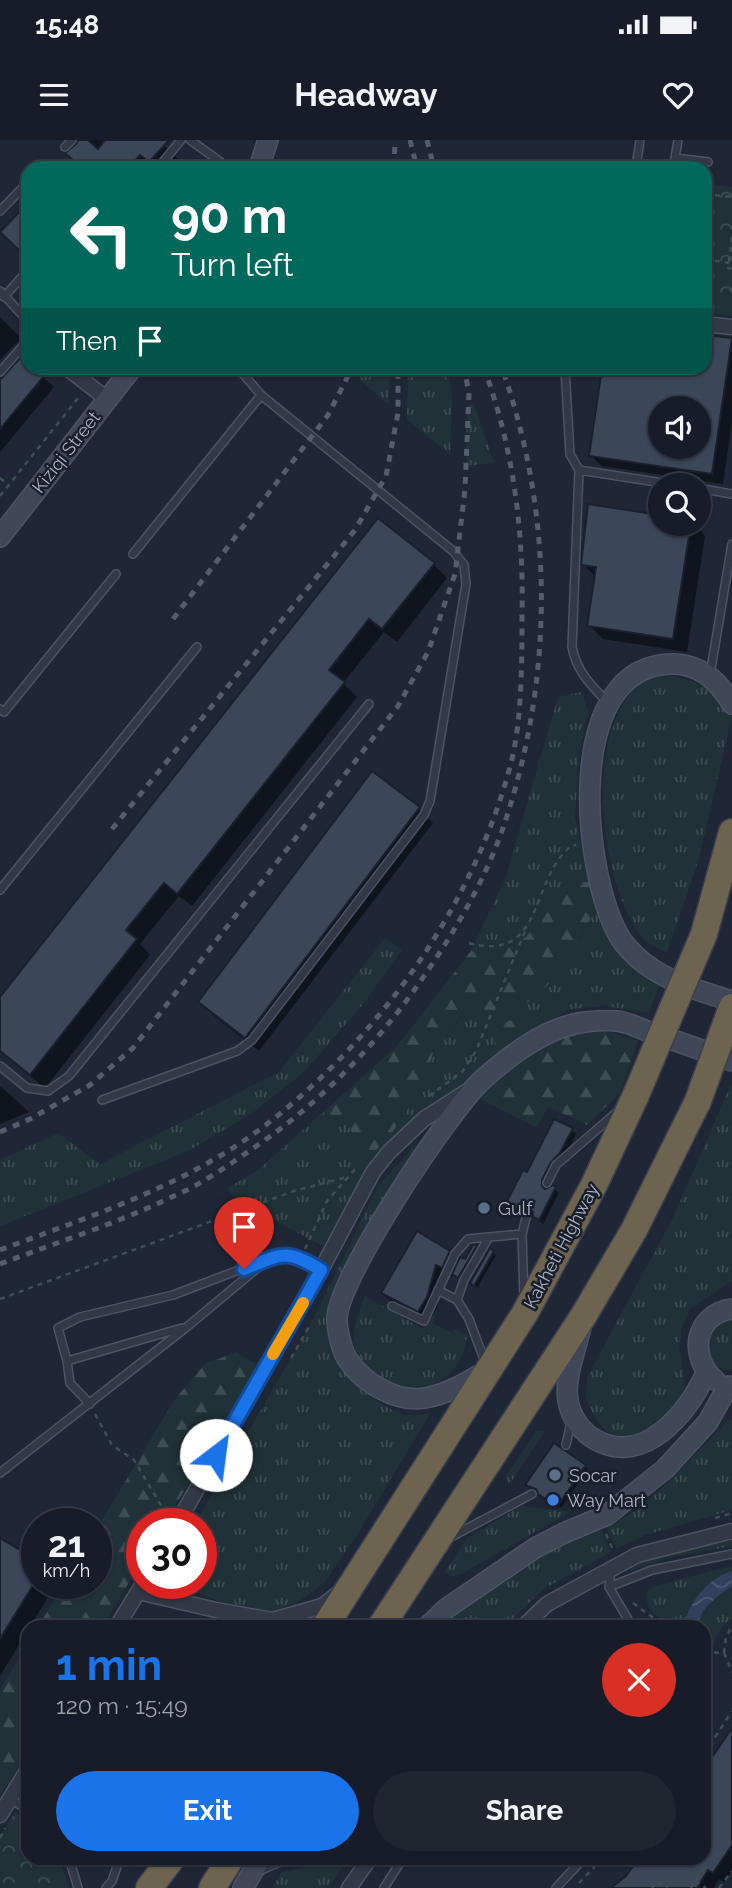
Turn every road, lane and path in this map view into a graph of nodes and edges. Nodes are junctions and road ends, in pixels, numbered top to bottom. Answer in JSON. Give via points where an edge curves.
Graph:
{"nodes":[{"id":1,"x":72,"y":140,"type":"edge"},
{"id":2,"x":181,"y":140,"type":"edge"},
{"id":3,"x":190,"y":140,"type":"edge"},
{"id":4,"x":268,"y":140,"type":"edge"},
{"id":5,"x":640,"y":140,"type":"edge"},
{"id":6,"x":678,"y":140,"type":"edge"},
{"id":7,"x":65,"y":147,"type":"dead end"},
{"id":8,"x":164,"y":161,"type":"edge"},
{"id":9,"x":219,"y":161,"type":"edge"},
{"id":10,"x":261,"y":161,"type":"edge"},
{"id":11,"x":637,"y":161,"type":"edge"},
{"id":12,"x":700,"y":161,"type":"edge"},
{"id":13,"x":21,"y":189,"type":"edge"},
{"id":14,"x":712,"y":195,"type":"edge"},
{"id":15,"x":732,"y":197,"type":"edge"},
{"id":16,"x":0,"y":211,"type":"edge"},
{"id":17,"x":732,"y":237,"type":"edge"},
{"id":18,"x":712,"y":260,"type":"edge"},
{"id":19,"x":729,"y":263,"type":"junction"},
{"id":20,"x":732,"y":269,"type":"edge"},
{"id":21,"x":21,"y":276,"type":"edge"},
{"id":22,"x":2,"y":294,"type":"edge"},
{"id":23,"x":21,"y":314,"type":"edge"},
{"id":24,"x":712,"y":325,"type":"edge"},
{"id":25,"x":732,"y":327,"type":"edge"},
{"id":26,"x":21,"y":348,"type":"edge"},
{"id":27,"x":0,"y":372,"type":"edge"},
{"id":28,"x":76,"y":375,"type":"edge"},
{"id":29,"x":126,"y":375,"type":"edge"},
{"id":30,"x":244,"y":375,"type":"edge"},
{"id":31,"x":565,"y":375,"type":"edge"},
{"id":32,"x":89,"y":385,"type":"junction"},
{"id":33,"x":261,"y":395,"type":"junction"},
{"id":34,"x":107,"y":399,"type":"junction"},
{"id":35,"x":579,"y":470,"type":"junction"},
{"id":36,"x":0,"y":478,"type":"edge"},
{"id":37,"x":648,"y":481,"type":"edge"},
{"id":38,"x":8,"y":485,"type":"junction"},
{"id":39,"x":711,"y":490,"type":"edge"},
{"id":40,"x":732,"y":494,"type":"edge"},
{"id":41,"x":0,"y":496,"type":"edge"},
{"id":42,"x":0,"y":537,"type":"edge"},
{"id":43,"x":732,"y":544,"type":"edge"},
{"id":44,"x":133,"y":554,"type":"dead end"},
{"id":45,"x":116,"y":574,"type":"dead end"},
{"id":46,"x":197,"y":647,"type":"dead end"},
{"id":47,"x":710,"y":676,"type":"junction"},
{"id":48,"x":608,"y":703,"type":"junction"},
{"id":49,"x":369,"y":704,"type":"dead end"},
{"id":50,"x":732,"y":704,"type":"edge"},
{"id":51,"x":0,"y":709,"type":"edge"},
{"id":52,"x":732,"y":832,"type":"edge"},
{"id":53,"x":593,"y":841,"type":"junction"},
{"id":54,"x":0,"y":890,"type":"edge"},
{"id":55,"x":525,"y":931,"type":"junction"},
{"id":56,"x":469,"y":943,"type":"dead end"},
{"id":57,"x":732,"y":1001,"type":"edge"},
{"id":58,"x":732,"y":1007,"type":"edge"},
{"id":59,"x":732,"y":1060,"type":"edge"},
{"id":60,"x":0,"y":1066,"type":"edge"},
{"id":61,"x":480,"y":1082,"type":"junction"},
{"id":62,"x":636,"y":1095,"type":"junction"},
{"id":63,"x":425,"y":1099,"type":"dead end"},
{"id":64,"x":102,"y":1100,"type":"dead end"},
{"id":65,"x":364,"y":1158,"type":"dead end"},
{"id":66,"x":373,"y":1172,"type":"junction"},
{"id":67,"x":349,"y":1176,"type":"junction"},
{"id":68,"x":547,"y":1183,"type":"dead end"},
{"id":69,"x":527,"y":1214,"type":"dead end"},
{"id":70,"x":522,"y":1234,"type":"junction"},
{"id":71,"x":489,"y":1237,"type":"junction"},
{"id":72,"x":300,"y":1257,"type":"junction"},
{"id":73,"x":267,"y":1260,"type":"junction"},
{"id":74,"x":321,"y":1270,"type":"junction"},
{"id":75,"x":438,"y":1290,"type":"junction"},
{"id":76,"x":0,"y":1299,"type":"edge"},
{"id":77,"x":457,"y":1300,"type":"junction"},
{"id":78,"x":392,"y":1306,"type":"dead end"},
{"id":79,"x":730,"y":1308,"type":"edge"},
{"id":80,"x":525,"y":1313,"type":"junction"},
{"id":81,"x":584,"y":1315,"type":"junction"},
{"id":82,"x":188,"y":1326,"type":"junction"},
{"id":83,"x":67,"y":1361,"type":"junction"},
{"id":84,"x":488,"y":1370,"type":"junction"},
{"id":85,"x":706,"y":1373,"type":"junction"},
{"id":86,"x":730,"y":1386,"type":"edge"},
{"id":87,"x":90,"y":1404,"type":"junction"},
{"id":88,"x":573,"y":1415,"type":"junction"},
{"id":89,"x":566,"y":1445,"type":"dead end"},
{"id":90,"x":0,"y":1473,"type":"edge"},
{"id":91,"x":532,"y":1494,"type":"dead end"},
{"id":92,"x":162,"y":1508,"type":"edge"},
{"id":93,"x":186,"y":1508,"type":"edge"},
{"id":94,"x":732,"y":1523,"type":"edge"},
{"id":95,"x":604,"y":1531,"type":"dead end"},
{"id":96,"x":732,"y":1531,"type":"edge"},
{"id":97,"x":692,"y":1540,"type":"junction"},
{"id":98,"x":434,"y":1545,"type":"junction"},
{"id":99,"x":732,"y":1554,"type":"edge"},
{"id":100,"x":613,"y":1561,"type":"junction"},
{"id":101,"x":629,"y":1580,"type":"junction"},
{"id":102,"x":354,"y":1582,"type":"junction"},
{"id":103,"x":609,"y":1587,"type":"junction"},
{"id":104,"x":133,"y":1599,"type":"edge"},
{"id":105,"x":178,"y":1599,"type":"edge"},
{"id":106,"x":121,"y":1620,"type":"edge"},
{"id":107,"x":273,"y":1620,"type":"joint"},
{"id":108,"x":329,"y":1620,"type":"edge"},
{"id":109,"x":385,"y":1620,"type":"edge"},
{"id":110,"x":404,"y":1620,"type":"edge"},
{"id":111,"x":434,"y":1620,"type":"edge"},
{"id":112,"x":530,"y":1620,"type":"edge"},
{"id":113,"x":628,"y":1620,"type":"edge"},
{"id":114,"x":656,"y":1620,"type":"edge"},
{"id":115,"x":732,"y":1626,"type":"edge"},
{"id":116,"x":711,"y":1652,"type":"edge"},
{"id":117,"x":724,"y":1653,"type":"junction"},
{"id":118,"x":732,"y":1672,"type":"edge"},
{"id":119,"x":732,"y":1711,"type":"edge"},
{"id":120,"x":711,"y":1744,"type":"edge"},
{"id":121,"x":21,"y":1780,"type":"edge"},
{"id":122,"x":10,"y":1798,"type":"junction"},
{"id":123,"x":21,"y":1805,"type":"edge"},
{"id":124,"x":0,"y":1815,"type":"edge"},
{"id":125,"x":71,"y":1865,"type":"edge"},
{"id":126,"x":118,"y":1865,"type":"edge"},
{"id":127,"x":168,"y":1865,"type":"edge"},
{"id":128,"x":170,"y":1865,"type":"edge"},
{"id":129,"x":265,"y":1865,"type":"edge"},
{"id":130,"x":365,"y":1865,"type":"edge"},
{"id":131,"x":399,"y":1865,"type":"edge"},
{"id":132,"x":577,"y":1865,"type":"edge"},
{"id":133,"x":596,"y":1865,"type":"edge"},
{"id":134,"x":704,"y":1867,"type":"dead end"},
{"id":135,"x":247,"y":1870,"type":"edge"},
{"id":136,"x":732,"y":1871,"type":"edge"},
{"id":137,"x":695,"y":1881,"type":"junction"},
{"id":138,"x":78,"y":1888,"type":"edge"},
{"id":139,"x":106,"y":1888,"type":"edge"},
{"id":140,"x":149,"y":1888,"type":"edge"},
{"id":141,"x":156,"y":1888,"type":"edge"},
{"id":142,"x":212,"y":1888,"type":"edge"},
{"id":143,"x":349,"y":1888,"type":"edge"},
{"id":144,"x":384,"y":1888,"type":"edge"},
{"id":145,"x":556,"y":1888,"type":"edge"},
{"id":146,"x":574,"y":1888,"type":"edge"},
{"id":147,"x":652,"y":1888,"type":"edge"},
{"id":148,"x":667,"y":1888,"type":"edge"},
{"id":149,"x":691,"y":1888,"type":"edge"},
{"id":150,"x":706,"y":1888,"type":"edge"},
{"id":151,"x":719,"y":1888,"type":"edge"}],
"edges":[{"from":1,"to":7,"type":"lane"},
{"from":2,"to":8,"type":"lane"},
{"from":3,"to":9,"type":"lane"},
{"from":4,"to":10,"type":"main road"},
{"from":5,"to":11,"type":"lane"},
{"from":6,"to":12,"type":"lane","via":[[675,158]]},
{"from":13,"to":16,"type":"lane"},
{"from":14,"to":15,"type":"path"},
{"from":17,"to":19,"type":"path"},
{"from":18,"to":19,"type":"path"},
{"from":19,"to":20,"type":"path"},
{"from":21,"to":22,"type":"lane"},
{"from":22,"to":23,"type":"lane"},
{"from":24,"to":25,"type":"street"},
{"from":26,"to":27,"type":"lane"},
{"from":28,"to":32,"type":"street"},
{"from":29,"to":34,"type":"main road","name":"Kiziqi Street"},
{"from":30,"to":33,"type":"lane"},
{"from":31,"to":35,"type":"lane","via":[[570,454]]},
{"from":32,"to":34,"type":"street"},
{"from":32,"to":38,"type":"path"},
{"from":33,"to":44,"type":"lane"},
{"from":33,"to":64,"type":"lane","via":[[446,545],[464,565],[466,584],[430,801],[424,815],[252,1040],[237,1051]]},
{"from":34,"to":42,"type":"main road","name":"Kiziqi Street"},
{"from":35,"to":37,"type":"lane"},
{"from":35,"to":48,"type":"lane","via":[[572,647],[575,663]]},
{"from":36,"to":38,"type":"path"},
{"from":38,"to":41,"type":"path"},
{"from":39,"to":40,"type":"lane"},
{"from":43,"to":47,"type":"lane"},
{"from":45,"to":51,"type":"lane","via":[[5,712]]},
{"from":46,"to":54,"type":"lane"},
{"from":47,"to":48,"type":"main road","via":[[680,664],[655,664],[629,677]]},
{"from":47,"to":50,"type":"main road"},
{"from":48,"to":53,"type":"main road","via":[[588,797]]},
{"from":49,"to":60,"type":"lane","via":[[69,1076],[48,1091],[27,1088]]},
{"from":52,"to":62,"type":"highway","name":"Kakheti Highway","bridge":true,"via":[[704,934]]},
{"from":53,"to":55,"type":"path","via":[[570,846],[556,863]]},
{"from":53,"to":57,"type":"main road","via":[[596,874],[619,937],[644,963],[686,987]]},
{"from":55,"to":56,"type":"path","via":[[504,945]]},
{"from":55,"to":63,"type":"path","via":[[476,1051],[462,1072]]},
{"from":58,"to":81,"type":"highway","bridge":true,"via":[[698,1101],[634,1230]]},
{"from":59,"to":61,"type":"main road","via":[[618,1021],[584,1022],[552,1030]]},
{"from":61,"to":66,"type":"street","via":[[424,1119]]},
{"from":61,"to":84,"type":"main road","via":[[424,1154],[384,1219],[346,1289],[337,1319],[347,1359],[385,1392],[422,1399]]},
{"from":62,"to":68,"type":"lane","via":[[556,1165]]},
{"from":62,"to":80,"type":"highway","name":"Kakheti Highway"},
{"from":65,"to":67,"type":"path"},
{"from":66,"to":67,"type":"path"},
{"from":66,"to":74,"type":"street"},
{"from":67,"to":72,"type":"path","via":[[327,1200]]},
{"from":67,"to":76,"type":"path","via":[[294,1191]]},
{"from":69,"to":70,"type":"lane"},
{"from":70,"to":71,"type":"lane"},
{"from":70,"to":80,"type":"lane"},
{"from":71,"to":75,"type":"lane","via":[[468,1239],[454,1254]]},
{"from":71,"to":77,"type":"lane"},
{"from":72,"to":73,"type":"lane","via":[[284,1254]]},
{"from":72,"to":74,"type":"lane"},
{"from":73,"to":82,"type":"lane"},
{"from":73,"to":83,"type":"lane","via":[[173,1295],[69,1322],[58,1328]]},
{"from":74,"to":93,"type":"street"},
{"from":75,"to":77,"type":"lane"},
{"from":75,"to":78,"type":"lane","via":[[424,1321]]},
{"from":77,"to":84,"type":"lane"},
{"from":79,"to":85,"type":"main road","via":[[714,1316],[699,1336],[697,1349]]},
{"from":80,"to":84,"type":"highway","name":"Kakheti Highway"},
{"from":81,"to":88,"type":"main road","via":[[568,1388]]},
{"from":81,"to":98,"type":"highway"},
{"from":82,"to":83,"type":"lane"},
{"from":82,"to":87,"type":"lane"},
{"from":83,"to":87,"type":"lane","via":[[70,1383]]},
{"from":84,"to":102,"type":"highway","name":"Kakheti Highway"},
{"from":85,"to":86,"type":"main road"},
{"from":85,"to":88,"type":"main road","via":[[687,1408],[656,1436],[631,1448],[611,1447],[594,1439]]},
{"from":86,"to":111,"type":"main road","via":[[708,1422],[665,1469],[607,1515],[524,1555]]},
{"from":87,"to":90,"type":"lane"},
{"from":87,"to":92,"type":"path","via":[[113,1445],[134,1460]]},
{"from":88,"to":89,"type":"lane"},
{"from":91,"to":98,"type":"lane"},
{"from":94,"to":97,"type":"street"},
{"from":95,"to":100,"type":"path"},
{"from":96,"to":97,"type":"street"},
{"from":97,"to":100,"type":"street"},
{"from":98,"to":109,"type":"highway"},
{"from":98,"to":110,"type":"highway"},
{"from":99,"to":101,"type":"lane","via":[[652,1570]]},
{"from":100,"to":103,"type":"lane"},
{"from":100,"to":112,"type":"street"},
{"from":101,"to":103,"type":"lane"},
{"from":101,"to":114,"type":"path","via":[[626,1592],[632,1602]]},
{"from":102,"to":107,"type":"street","via":[[322,1606]]},
{"from":102,"to":108,"type":"highway","name":"Kakheti Highway"},
{"from":103,"to":113,"type":"lane"},
{"from":104,"to":106,"type":"street"},
{"from":105,"to":107,"type":"street"},
{"from":115,"to":117,"type":"path"},
{"from":116,"to":117,"type":"path"},
{"from":117,"to":118,"type":"path"},
{"from":119,"to":120,"type":"path"},
{"from":121,"to":122,"type":"street"},
{"from":122,"to":123,"type":"lane"},
{"from":122,"to":124,"type":"street"},
{"from":125,"to":138,"type":"lane"},
{"from":126,"to":139,"type":"lane"},
{"from":127,"to":140,"type":"highway"},
{"from":128,"to":141,"type":"highway"},
{"from":129,"to":135,"type":"lane"},
{"from":130,"to":143,"type":"street"},
{"from":131,"to":144,"type":"lane"},
{"from":132,"to":145,"type":"lane"},
{"from":133,"to":146,"type":"path"},
{"from":134,"to":137,"type":"path"},
{"from":135,"to":142,"type":"highway"},
{"from":136,"to":151,"type":"path"},
{"from":137,"to":149,"type":"path"},
{"from":137,"to":150,"type":"path"},
{"from":147,"to":148,"type":"path","via":[[657,1881]]}]}
